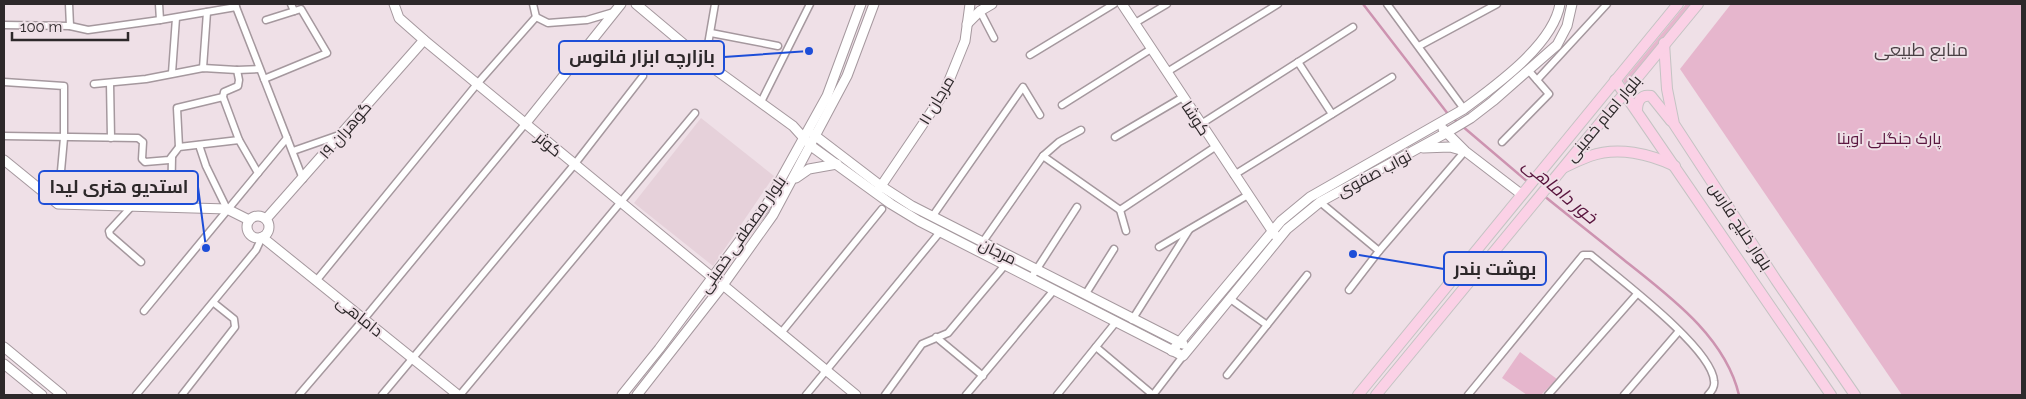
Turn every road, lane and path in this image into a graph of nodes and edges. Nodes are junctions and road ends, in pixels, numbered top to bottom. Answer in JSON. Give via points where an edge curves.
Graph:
{"nodes":[{"id":1,"x":69,"y":4,"type":"edge"},
{"id":2,"x":159,"y":4,"type":"edge"},
{"id":3,"x":291,"y":4,"type":"edge"},
{"id":4,"x":394,"y":4,"type":"edge"},
{"id":5,"x":533,"y":4,"type":"edge"},
{"id":6,"x":621,"y":4,"type":"edge"},
{"id":7,"x":636,"y":4,"type":"edge"},
{"id":8,"x":715,"y":4,"type":"edge"},
{"id":9,"x":810,"y":4,"type":"edge"},
{"id":10,"x":861,"y":4,"type":"edge"},
{"id":11,"x":874,"y":4,"type":"edge"},
{"id":12,"x":970,"y":4,"type":"edge"},
{"id":13,"x":992,"y":4,"type":"edge"},
{"id":14,"x":1114,"y":4,"type":"edge"},
{"id":15,"x":1122,"y":4,"type":"edge"},
{"id":16,"x":1167,"y":4,"type":"edge"},
{"id":17,"x":1278,"y":4,"type":"edge"},
{"id":18,"x":1387,"y":4,"type":"edge"},
{"id":19,"x":1497,"y":4,"type":"edge"},
{"id":20,"x":1560,"y":4,"type":"edge"},
{"id":21,"x":1572,"y":4,"type":"edge"},
{"id":22,"x":1607,"y":4,"type":"edge"},
{"id":23,"x":1678,"y":4,"type":"edge"},
{"id":24,"x":1698,"y":4,"type":"edge"},
{"id":25,"x":235,"y":5,"type":"edge"},
{"id":26,"x":1267,"y":7,"type":"edge"},
{"id":27,"x":294,"y":11,"type":"junction"},
{"id":28,"x":980,"y":11,"type":"junction"},
{"id":29,"x":207,"y":12,"type":"junction"},
{"id":30,"x":615,"y":12,"type":"junction"},
{"id":31,"x":536,"y":17,"type":"junction"},
{"id":32,"x":176,"y":18,"type":"junction"},
{"id":33,"x":160,"y":20,"type":"junction"},
{"id":34,"x":266,"y":20,"type":"dead end"},
{"id":35,"x":1135,"y":24,"type":"junction"},
{"id":36,"x":4,"y":25,"type":"edge"},
{"id":37,"x":967,"y":25,"type":"junction"},
{"id":38,"x":70,"y":26,"type":"junction"},
{"id":39,"x":1353,"y":27,"type":"dead end"},
{"id":40,"x":711,"y":33,"type":"junction"},
{"id":41,"x":994,"y":38,"type":"dead end"},
{"id":42,"x":424,"y":40,"type":"junction"},
{"id":43,"x":1664,"y":43,"type":"junction"},
{"id":44,"x":778,"y":46,"type":"dead end"},
{"id":45,"x":1419,"y":46,"type":"junction"},
{"id":46,"x":1151,"y":49,"type":"junction"},
{"id":47,"x":1030,"y":55,"type":"dead end"},
{"id":48,"x":705,"y":62,"type":"junction"},
{"id":49,"x":1298,"y":62,"type":"junction"},
{"id":50,"x":204,"y":68,"type":"junction"},
{"id":51,"x":260,"y":69,"type":"junction"},
{"id":52,"x":237,"y":70,"type":"junction"},
{"id":53,"x":1529,"y":71,"type":"junction"},
{"id":54,"x":1167,"y":72,"type":"junction"},
{"id":55,"x":172,"y":73,"type":"junction"},
{"id":56,"x":643,"y":76,"type":"dead end"},
{"id":57,"x":1392,"y":78,"type":"dead end"},
{"id":58,"x":264,"y":79,"type":"junction"},
{"id":59,"x":1537,"y":80,"type":"junction"},
{"id":60,"x":1614,"y":80,"type":"junction"},
{"id":61,"x":4,"y":82,"type":"edge"},
{"id":62,"x":110,"y":83,"type":"junction"},
{"id":63,"x":94,"y":84,"type":"dead end"},
{"id":64,"x":477,"y":84,"type":"junction"},
{"id":65,"x":1625,"y":94,"type":"junction"},
{"id":66,"x":223,"y":97,"type":"junction"},
{"id":67,"x":1183,"y":97,"type":"junction"},
{"id":68,"x":761,"y":102,"type":"junction"},
{"id":69,"x":1062,"y":105,"type":"dead end"},
{"id":70,"x":1461,"y":111,"type":"junction"},
{"id":71,"x":1637,"y":111,"type":"junction"},
{"id":72,"x":695,"y":114,"type":"dead end"},
{"id":73,"x":1332,"y":114,"type":"junction"},
{"id":74,"x":1040,"y":116,"type":"dead end"},
{"id":75,"x":1469,"y":120,"type":"junction"},
{"id":76,"x":1440,"y":122,"type":"junction"},
{"id":77,"x":525,"y":124,"type":"junction"},
{"id":78,"x":1201,"y":124,"type":"junction"},
{"id":79,"x":1674,"y":124,"type":"junction"},
{"id":80,"x":793,"y":126,"type":"junction"},
{"id":81,"x":808,"y":130,"type":"junction"},
{"id":82,"x":1081,"y":130,"type":"dead end"},
{"id":83,"x":1449,"y":132,"type":"junction"},
{"id":84,"x":341,"y":135,"type":"junction"},
{"id":85,"x":4,"y":136,"type":"edge"},
{"id":86,"x":816,"y":136,"type":"junction"},
{"id":87,"x":1115,"y":137,"type":"dead end"},
{"id":88,"x":64,"y":138,"type":"junction"},
{"id":89,"x":111,"y":138,"type":"junction"},
{"id":90,"x":288,"y":138,"type":"junction"},
{"id":91,"x":803,"y":139,"type":"junction"},
{"id":92,"x":239,"y":140,"type":"junction"},
{"id":93,"x":1502,"y":142,"type":"dead end"},
{"id":94,"x":198,"y":145,"type":"junction"},
{"id":95,"x":811,"y":146,"type":"junction"},
{"id":96,"x":178,"y":147,"type":"junction"},
{"id":97,"x":1215,"y":147,"type":"junction"},
{"id":98,"x":1420,"y":148,"type":"junction"},
{"id":99,"x":293,"y":151,"type":"junction"},
{"id":100,"x":1465,"y":151,"type":"junction"},
{"id":101,"x":1043,"y":156,"type":"junction"},
{"id":102,"x":172,"y":157,"type":"junction"},
{"id":103,"x":4,"y":160,"type":"edge"},
{"id":104,"x":574,"y":164,"type":"junction"},
{"id":105,"x":837,"y":164,"type":"junction"},
{"id":106,"x":1676,"y":167,"type":"junction"},
{"id":107,"x":1562,"y":168,"type":"junction"},
{"id":108,"x":258,"y":173,"type":"junction"},
{"id":109,"x":1234,"y":175,"type":"junction"},
{"id":110,"x":302,"y":179,"type":"junction"},
{"id":111,"x":792,"y":181,"type":"junction"},
{"id":112,"x":879,"y":190,"type":"junction"},
{"id":113,"x":1523,"y":192,"type":"junction"},
{"id":114,"x":1248,"y":195,"type":"junction"},
{"id":115,"x":1320,"y":202,"type":"junction"},
{"id":116,"x":58,"y":204,"type":"junction"},
{"id":117,"x":621,"y":204,"type":"junction"},
{"id":118,"x":132,"y":206,"type":"junction"},
{"id":119,"x":171,"y":207,"type":"junction"},
{"id":120,"x":1077,"y":207,"type":"dead end"},
{"id":121,"x":226,"y":209,"type":"junction"},
{"id":122,"x":882,"y":209,"type":"dead end"},
{"id":123,"x":1120,"y":210,"type":"junction"},
{"id":124,"x":932,"y":217,"type":"junction"},
{"id":125,"x":266,"y":219,"type":"junction"},
{"id":126,"x":249,"y":220,"type":"junction"},
{"id":127,"x":1188,"y":230,"type":"junction"},
{"id":128,"x":1126,"y":231,"type":"dead end"},
{"id":129,"x":1272,"y":231,"type":"junction"},
{"id":130,"x":940,"y":232,"type":"junction"},
{"id":131,"x":262,"y":237,"type":"junction"},
{"id":132,"x":1278,"y":240,"type":"junction"},
{"id":133,"x":982,"y":243,"type":"junction"},
{"id":134,"x":1159,"y":248,"type":"dead end"},
{"id":135,"x":1114,"y":249,"type":"dead end"},
{"id":136,"x":1379,"y":250,"type":"junction"},
{"id":137,"x":141,"y":262,"type":"dead end"},
{"id":138,"x":1005,"y":266,"type":"junction"},
{"id":139,"x":1036,"y":269,"type":"junction"},
{"id":140,"x":1307,"y":275,"type":"dead end"},
{"id":141,"x":713,"y":278,"type":"junction"},
{"id":142,"x":1031,"y":278,"type":"junction"},
{"id":143,"x":316,"y":281,"type":"junction"},
{"id":144,"x":723,"y":286,"type":"junction"},
{"id":145,"x":1054,"y":290,"type":"junction"},
{"id":146,"x":1349,"y":290,"type":"dead end"},
{"id":147,"x":1636,"y":294,"type":"junction"},
{"id":148,"x":1085,"y":295,"type":"junction"},
{"id":149,"x":1229,"y":298,"type":"junction"},
{"id":150,"x":214,"y":304,"type":"junction"},
{"id":151,"x":144,"y":311,"type":"dead end"},
{"id":152,"x":364,"y":320,"type":"junction"},
{"id":153,"x":1132,"y":320,"type":"junction"},
{"id":154,"x":1116,"y":322,"type":"junction"},
{"id":155,"x":1267,"y":325,"type":"junction"},
{"id":156,"x":1679,"y":331,"type":"junction"},
{"id":157,"x":781,"y":333,"type":"junction"},
{"id":158,"x":936,"y":337,"type":"junction"},
{"id":159,"x":1179,"y":342,"type":"junction"},
{"id":160,"x":4,"y":347,"type":"edge"},
{"id":161,"x":1096,"y":347,"type":"junction"},
{"id":162,"x":1190,"y":348,"type":"junction"},
{"id":163,"x":1172,"y":351,"type":"junction"},
{"id":164,"x":1183,"y":356,"type":"junction"},
{"id":165,"x":413,"y":358,"type":"junction"},
{"id":166,"x":4,"y":364,"type":"edge"},
{"id":167,"x":826,"y":370,"type":"junction"},
{"id":168,"x":983,"y":376,"type":"junction"},
{"id":169,"x":1227,"y":376,"type":"dead end"},
{"id":170,"x":38,"y":393,"type":"edge"},
{"id":171,"x":62,"y":395,"type":"edge"},
{"id":172,"x":136,"y":395,"type":"edge"},
{"id":173,"x":182,"y":395,"type":"edge"},
{"id":174,"x":299,"y":395,"type":"edge"},
{"id":175,"x":382,"y":395,"type":"edge"},
{"id":176,"x":459,"y":395,"type":"edge"},
{"id":177,"x":622,"y":395,"type":"edge"},
{"id":178,"x":637,"y":395,"type":"edge"},
{"id":179,"x":806,"y":395,"type":"edge"},
{"id":180,"x":856,"y":395,"type":"edge"},
{"id":181,"x":885,"y":395,"type":"edge"},
{"id":182,"x":966,"y":395,"type":"edge"},
{"id":183,"x":1057,"y":395,"type":"edge"},
{"id":184,"x":1153,"y":395,"type":"edge"},
{"id":185,"x":1358,"y":395,"type":"edge"},
{"id":186,"x":1376,"y":395,"type":"edge"},
{"id":187,"x":1468,"y":395,"type":"edge"},
{"id":188,"x":1548,"y":395,"type":"edge"},
{"id":189,"x":1624,"y":395,"type":"edge"},
{"id":190,"x":1708,"y":395,"type":"edge"},
{"id":191,"x":1831,"y":395,"type":"edge"},
{"id":192,"x":1855,"y":395,"type":"edge"}],
"edges":[{"from":1,"to":38,"type":"street"},
{"from":2,"to":33,"type":"street"},
{"from":3,"to":27,"type":"street"},
{"from":4,"to":42,"type":"street","name":"کوثر","via":[[399,18]]},
{"from":5,"to":31,"type":"street"},
{"from":6,"to":30,"type":"street"},
{"from":7,"to":48,"type":"street"},
{"from":8,"to":40,"type":"street"},
{"from":9,"to":68,"type":"street"},
{"from":10,"to":81,"type":"street","name":"بلوار مصطفی خمینی","via":[[827,96]]},
{"from":11,"to":86,"type":"street","name":"بلوار مصطفی خمینی","via":[[847,76]]},
{"from":12,"to":37,"type":"street","name":"مرجان ۱۱"},
{"from":13,"to":28,"type":"street"},
{"from":14,"to":47,"type":"street"},
{"from":15,"to":35,"type":"street","name":"کوشا"},
{"from":16,"to":35,"type":"street"},
{"from":17,"to":26,"type":"street"},
{"from":18,"to":45,"type":"street"},
{"from":19,"to":45,"type":"street"},
{"from":20,"to":70,"type":"street","name":"نواب صفوی","via":[[1550,30],[1531,54]]},
{"from":21,"to":53,"type":"street","name":"نواب صفوی","via":[[1567,26],[1559,40]]},
{"from":22,"to":59,"type":"street"},
{"from":23,"to":60,"type":"main road","name":"بلوار امام خمینی"},
{"from":24,"to":43,"type":"main road","name":"بلوار امام خمینی"},
{"from":25,"to":29,"type":"street"},
{"from":25,"to":51,"type":"street"},
{"from":26,"to":54,"type":"street"},
{"from":27,"to":34,"type":"street"},
{"from":27,"to":58,"type":"street","via":[[301,8],[327,53]]},
{"from":28,"to":37,"type":"street"},
{"from":28,"to":41,"type":"street"},
{"from":29,"to":32,"type":"street"},
{"from":29,"to":50,"type":"street"},
{"from":30,"to":31,"type":"street","via":[[587,20],[548,23]]},
{"from":30,"to":77,"type":"street"},
{"from":31,"to":64,"type":"street"},
{"from":32,"to":33,"type":"street"},
{"from":32,"to":55,"type":"street"},
{"from":33,"to":38,"type":"street","via":[[88,30]]},
{"from":35,"to":46,"type":"street","name":"کوشا"},
{"from":36,"to":38,"type":"street"},
{"from":37,"to":112,"type":"street","name":"مرجان ۱۱","via":[[965,41],[944,93]]},
{"from":39,"to":49,"type":"street"},
{"from":40,"to":44,"type":"street"},
{"from":40,"to":48,"type":"street"},
{"from":42,"to":64,"type":"street","name":"کوثر"},
{"from":42,"to":84,"type":"street","name":"گوهران ۱۹"},
{"from":43,"to":65,"type":"main road","name":"بلوار امام خمینی"},
{"from":43,"to":79,"type":"main road","name":"بلوار خلیج فارس","via":[[1667,89]]},
{"from":45,"to":70,"type":"street"},
{"from":46,"to":54,"type":"street","name":"کوشا"},
{"from":46,"to":69,"type":"street"},
{"from":48,"to":68,"type":"street"},
{"from":49,"to":73,"type":"street"},
{"from":49,"to":78,"type":"street"},
{"from":50,"to":52,"type":"street"},
{"from":50,"to":55,"type":"street"},
{"from":51,"to":52,"type":"street"},
{"from":51,"to":58,"type":"street"},
{"from":52,"to":66,"type":"street","via":[[238,86],[224,92]]},
{"from":53,"to":59,"type":"street"},
{"from":53,"to":75,"type":"street","name":"نواب صفوی"},
{"from":54,"to":67,"type":"street","name":"کوشا"},
{"from":55,"to":62,"type":"street"},
{"from":56,"to":104,"type":"street"},
{"from":57,"to":73,"type":"street"},
{"from":58,"to":90,"type":"street"},
{"from":59,"to":93,"type":"street","via":[[1549,94]]},
{"from":60,"to":65,"type":"main road","name":"بلوار خلیج فارس"},
{"from":60,"to":113,"type":"main road","name":"بلوار امام خمینی"},
{"from":61,"to":88,"type":"street","via":[[64,86]]},
{"from":62,"to":63,"type":"street"},
{"from":62,"to":89,"type":"street"},
{"from":64,"to":77,"type":"street","name":"کوثر"},
{"from":64,"to":143,"type":"street"},
{"from":65,"to":71,"type":"main road","name":"بلوار خلیج فارس"},
{"from":65,"to":107,"type":"main road","name":"بلوار امام خمینی"},
{"from":66,"to":92,"type":"street"},
{"from":66,"to":96,"type":"street","via":[[177,108]]},
{"from":67,"to":78,"type":"street","name":"کوشا"},
{"from":67,"to":87,"type":"street"},
{"from":68,"to":80,"type":"street"},
{"from":70,"to":75,"type":"street"},
{"from":70,"to":76,"type":"street","name":"نواب صفوی"},
{"from":71,"to":79,"type":"main road","via":[[1641,98],[1652,96]]},
{"from":71,"to":106,"type":"main road","name":"بلوار خلیج فارس"},
{"from":72,"to":117,"type":"street"},
{"from":73,"to":109,"type":"street"},
{"from":74,"to":124,"type":"street","via":[[1023,87]]},
{"from":75,"to":83,"type":"street","name":"نواب صفوی"},
{"from":76,"to":83,"type":"street"},
{"from":76,"to":129,"type":"street","name":"نواب صفوی","via":[[1310,197]]},
{"from":77,"to":104,"type":"street","name":"کوثر"},
{"from":77,"to":152,"type":"street"},
{"from":78,"to":97,"type":"street","name":"کوشا"},
{"from":79,"to":192,"type":"main road","name":"بلوار خلیج فارس"},
{"from":80,"to":81,"type":"street"},
{"from":80,"to":91,"type":"street","name":"مرجان"},
{"from":81,"to":86,"type":"street","name":"مرجان"},
{"from":81,"to":91,"type":"street","name":"بلوار مصطفی خمینی"},
{"from":82,"to":101,"type":"street","via":[[1059,142]]},
{"from":83,"to":98,"type":"street","name":"نواب صفوی"},
{"from":83,"to":100,"type":"street"},
{"from":84,"to":99,"type":"street"},
{"from":84,"to":110,"type":"street","name":"گوهران ۱۹"},
{"from":85,"to":88,"type":"street"},
{"from":86,"to":95,"type":"street","name":"بلوار مصطفی خمینی"},
{"from":86,"to":112,"type":"street","name":"مرجان"},
{"from":88,"to":89,"type":"street"},
{"from":88,"to":116,"type":"street"},
{"from":89,"to":102,"type":"street","via":[[141,140],[145,162],[165,161]]},
{"from":90,"to":99,"type":"street"},
{"from":90,"to":108,"type":"street"},
{"from":91,"to":95,"type":"street","name":"مرجان"},
{"from":91,"to":141,"type":"street","name":"بلوار مصطفی خمینی","via":[[767,204]]},
{"from":92,"to":94,"type":"street"},
{"from":92,"to":108,"type":"street"},
{"from":94,"to":96,"type":"street"},
{"from":94,"to":121,"type":"street"},
{"from":95,"to":105,"type":"street","name":"مرجان"},
{"from":95,"to":111,"type":"street","name":"بلوار مصطفی خمینی"},
{"from":96,"to":102,"type":"street"},
{"from":97,"to":109,"type":"street","name":"کوشا"},
{"from":97,"to":123,"type":"street"},
{"from":98,"to":100,"type":"street"},
{"from":98,"to":115,"type":"street","name":"نواب صفوی"},
{"from":99,"to":110,"type":"street"},
{"from":100,"to":113,"type":"street"},
{"from":100,"to":136,"type":"street"},
{"from":101,"to":123,"type":"street"},
{"from":101,"to":133,"type":"street"},
{"from":102,"to":119,"type":"street"},
{"from":103,"to":116,"type":"street"},
{"from":104,"to":117,"type":"street","name":"کوثر"},
{"from":104,"to":165,"type":"street"},
{"from":105,"to":111,"type":"street","via":[[809,168]]},
{"from":105,"to":112,"type":"street","name":"مرجان"},
{"from":106,"to":107,"type":"main road","via":[[1655,157],[1612,151],[1592,155]]},
{"from":106,"to":191,"type":"main road","name":"بلوار خلیج فارس"},
{"from":107,"to":186,"type":"main road","name":"بلوار امام خمینی"},
{"from":108,"to":121,"type":"street"},
{"from":109,"to":114,"type":"street","name":"کوشا"},
{"from":110,"to":125,"type":"street","name":"گوهران ۱۹"},
{"from":111,"to":144,"type":"street","name":"بلوار مصطفی خمینی","via":[[774,215]]},
{"from":112,"to":124,"type":"street","name":"مرجان"},
{"from":112,"to":130,"type":"street","name":"مرجان","via":[[891,204]]},
{"from":113,"to":185,"type":"main road","name":"بلوار امام خمینی"},
{"from":114,"to":127,"type":"street"},
{"from":114,"to":129,"type":"street","name":"کوشا"},
{"from":115,"to":132,"type":"street","name":"نواب صفوی"},
{"from":115,"to":136,"type":"street"},
{"from":116,"to":118,"type":"street"},
{"from":117,"to":141,"type":"street","name":"کوثر"},
{"from":117,"to":176,"type":"street"},
{"from":118,"to":119,"type":"street"},
{"from":118,"to":137,"type":"street","via":[[109,230],[110,235]]},
{"from":119,"to":121,"type":"street"},
{"from":120,"to":139,"type":"street"},
{"from":121,"to":126,"type":"street"},
{"from":121,"to":151,"type":"street"},
{"from":122,"to":157,"type":"street"},
{"from":123,"to":128,"type":"street"},
{"from":124,"to":133,"type":"street","name":"مرجان"},
{"from":125,"to":126,"type":"street","via":[[257,216]]},
{"from":125,"to":131,"type":"street","via":[[270,227]]},
{"from":126,"to":131,"type":"street","via":[[249,233]]},
{"from":127,"to":134,"type":"street"},
{"from":127,"to":153,"type":"street"},
{"from":129,"to":132,"type":"street","name":"کوشا"},
{"from":129,"to":159,"type":"street","name":"نواب صفوی"},
{"from":130,"to":138,"type":"street","name":"مرجان"},
{"from":130,"to":167,"type":"street"},
{"from":131,"to":143,"type":"street","name":"داماهی"},
{"from":131,"to":150,"type":"street","via":[[256,250]]},
{"from":132,"to":149,"type":"street","name":"نواب صفوی"},
{"from":133,"to":139,"type":"street","name":"مرجان"},
{"from":135,"to":148,"type":"street"},
{"from":136,"to":146,"type":"street"},
{"from":138,"to":142,"type":"street","name":"مرجان"},
{"from":138,"to":158,"type":"street","via":[[948,333]]},
{"from":139,"to":142,"type":"street"},
{"from":139,"to":148,"type":"street","name":"مرجان"},
{"from":140,"to":155,"type":"street"},
{"from":141,"to":177,"type":"street","name":"بلوار مصطفی خمینی"},
{"from":142,"to":145,"type":"street","name":"مرجان"},
{"from":143,"to":152,"type":"street","name":"داماهی"},
{"from":144,"to":157,"type":"street"},
{"from":144,"to":178,"type":"street","name":"بلوار مصطفی خمینی"},
{"from":145,"to":154,"type":"street","name":"مرجان"},
{"from":145,"to":168,"type":"street"},
{"from":147,"to":156,"type":"street"},
{"from":147,"to":187,"type":"street","via":[[1591,255],[1583,255]]},
{"from":147,"to":188,"type":"street"},
{"from":148,"to":153,"type":"street","name":"مرجان"},
{"from":149,"to":155,"type":"street"},
{"from":149,"to":162,"type":"street","name":"نواب صفوی"},
{"from":150,"to":172,"type":"street"},
{"from":150,"to":173,"type":"street","via":[[234,319],[235,328]]},
{"from":152,"to":165,"type":"street","name":"داماهی"},
{"from":152,"to":174,"type":"street"},
{"from":153,"to":159,"type":"street","name":"مرجان"},
{"from":154,"to":161,"type":"street"},
{"from":154,"to":163,"type":"street","name":"مرجان"},
{"from":155,"to":169,"type":"street"},
{"from":156,"to":189,"type":"street"},
{"from":156,"to":190,"type":"street","via":[[1712,373],[1714,382]]},
{"from":157,"to":167,"type":"street"},
{"from":158,"to":168,"type":"street"},
{"from":158,"to":181,"type":"street","via":[[922,344]]},
{"from":159,"to":162,"type":"street","name":"مرجان"},
{"from":159,"to":163,"type":"street","name":"نواب صفوی"},
{"from":160,"to":171,"type":"street"},
{"from":161,"to":183,"type":"street"},
{"from":161,"to":184,"type":"street"},
{"from":162,"to":164,"type":"street","name":"نواب صفوی"},
{"from":163,"to":164,"type":"street","name":"مرجان"},
{"from":164,"to":184,"type":"street"},
{"from":165,"to":175,"type":"street"},
{"from":165,"to":176,"type":"street","name":"داماهی"},
{"from":166,"to":170,"type":"street"},
{"from":167,"to":179,"type":"street"},
{"from":167,"to":180,"type":"street"},
{"from":168,"to":182,"type":"street"}]}
